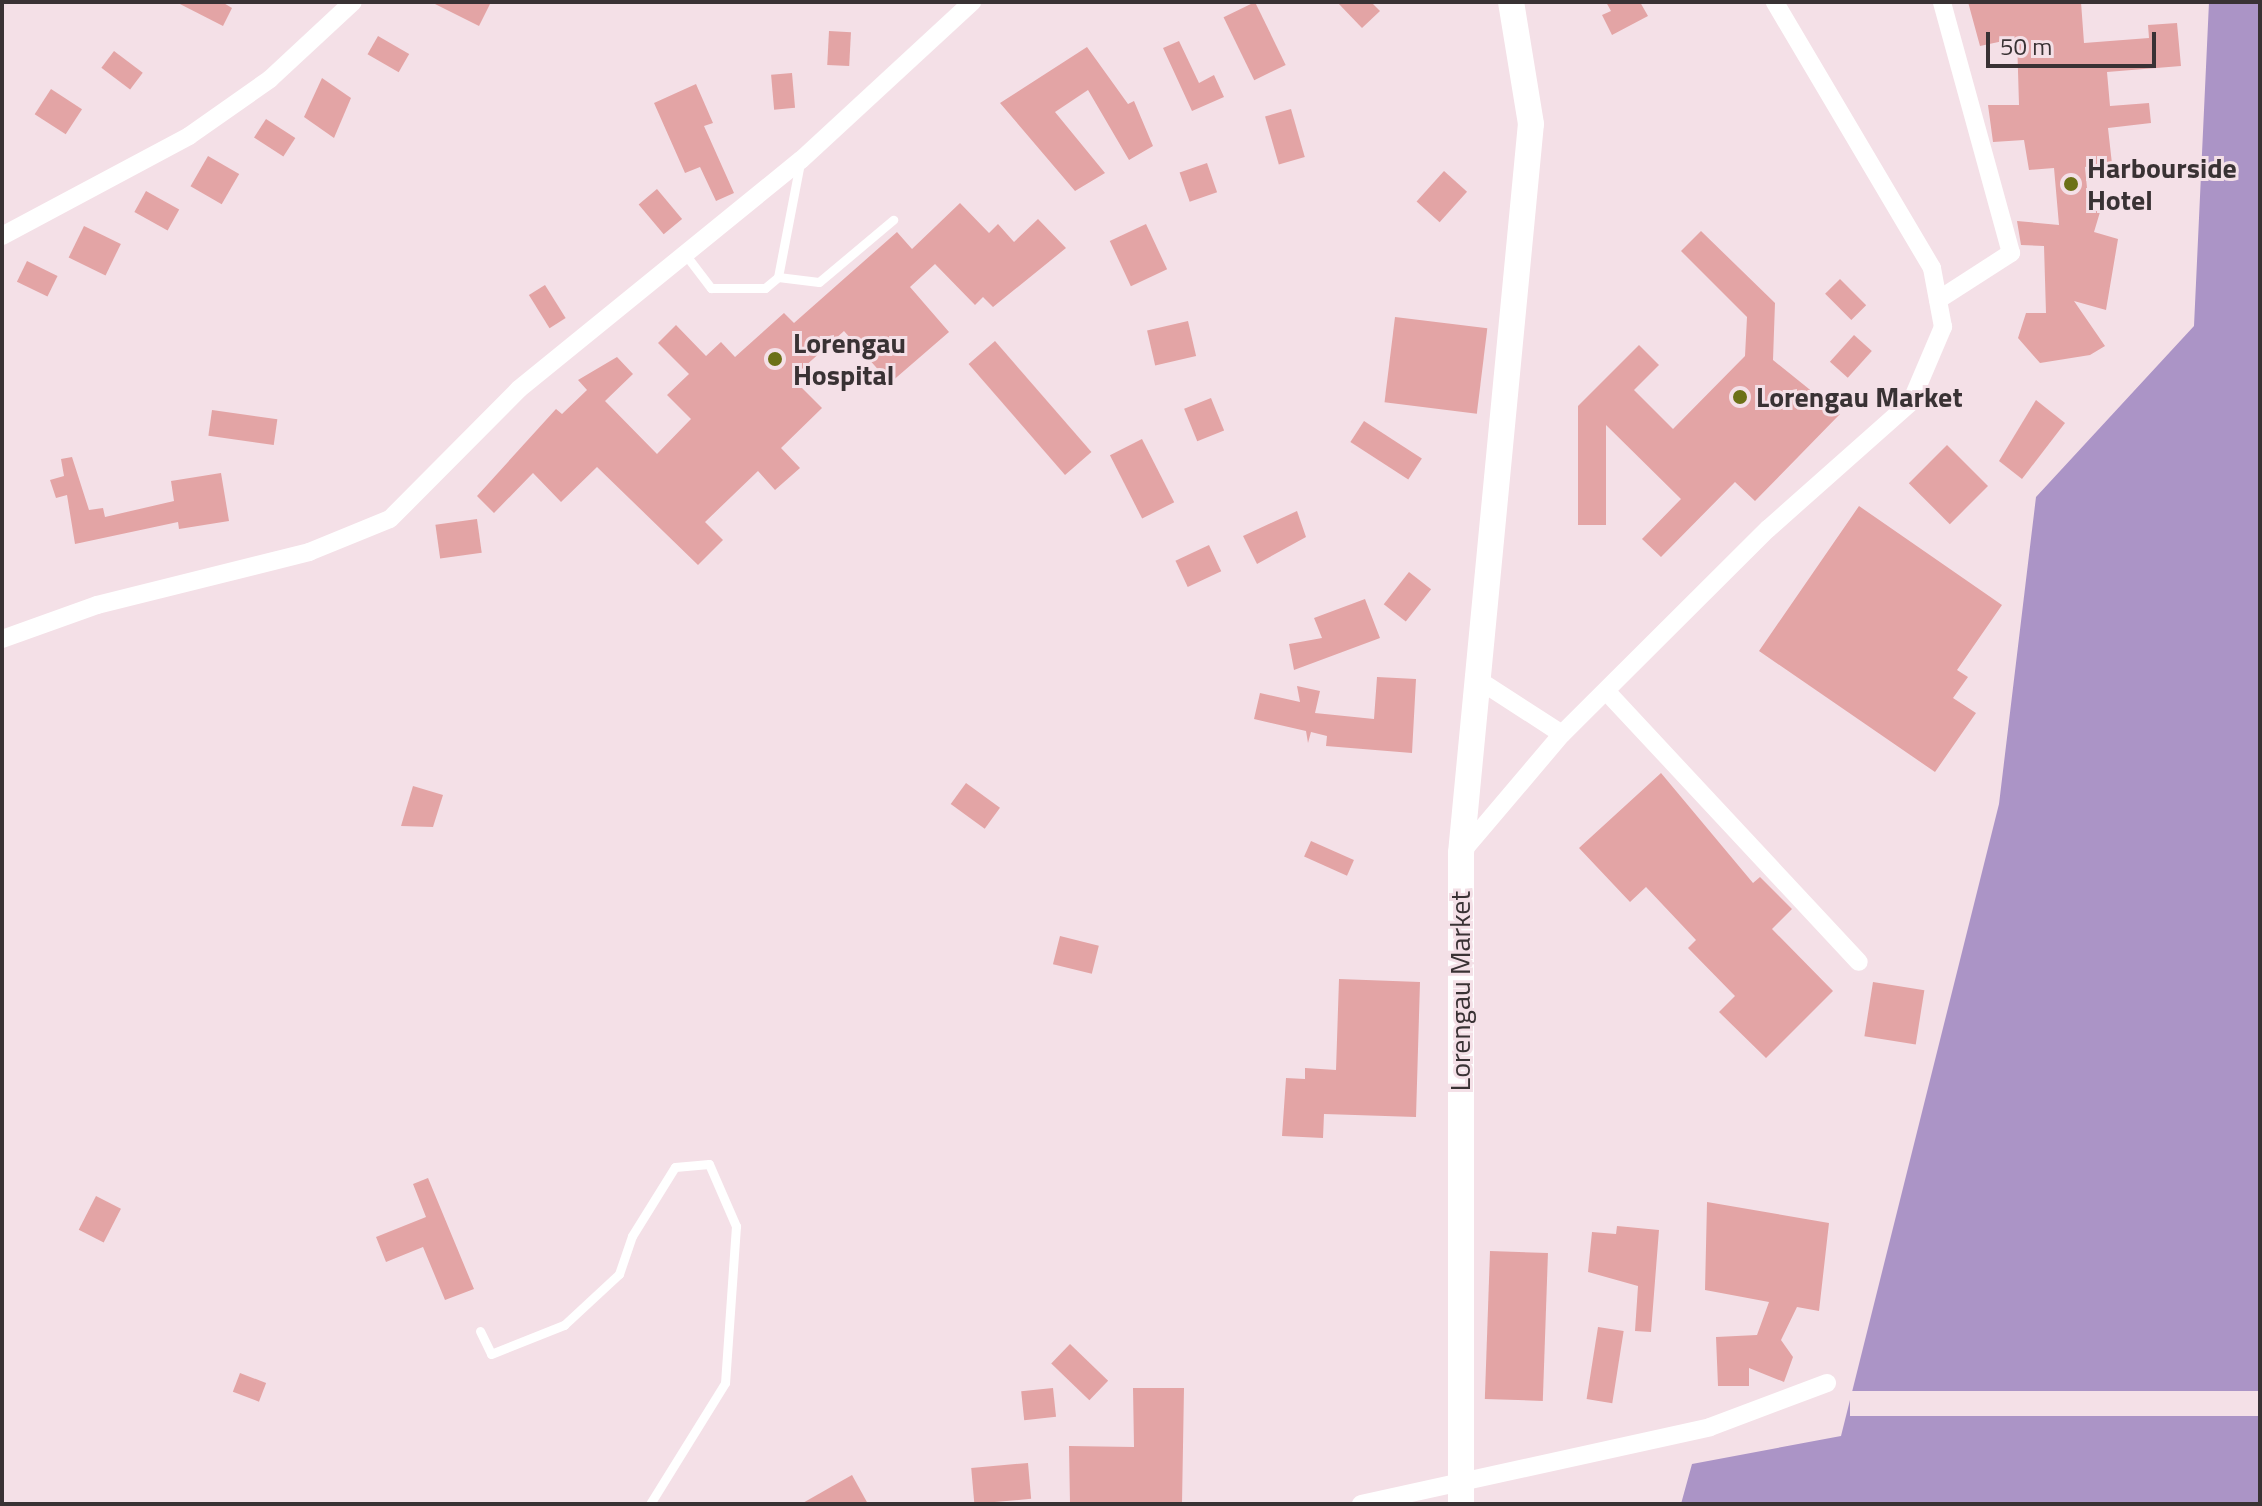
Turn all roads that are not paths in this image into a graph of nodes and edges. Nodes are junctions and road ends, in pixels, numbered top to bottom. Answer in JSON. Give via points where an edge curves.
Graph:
{"nodes":[{"id":1,"x":353,"y":2,"type":"edge"},
{"id":2,"x":972,"y":2,"type":"edge"},
{"id":3,"x":1775,"y":2,"type":"edge"},
{"id":4,"x":1942,"y":2,"type":"edge"},
{"id":5,"x":1516,"y":4,"type":"edge"},
{"id":6,"x":801,"y":160,"type":"junction"},
{"id":7,"x":893,"y":220,"type":"dead end"},
{"id":8,"x":2,"y":236,"type":"edge"},
{"id":9,"x":685,"y":254,"type":"junction"},
{"id":10,"x":778,"y":277,"type":"junction"},
{"id":11,"x":1938,"y":300,"type":"junction"},
{"id":12,"x":2,"y":639,"type":"edge"},
{"id":13,"x":1477,"y":679,"type":"junction"},
{"id":14,"x":1607,"y":692,"type":"junction"},
{"id":15,"x":1562,"y":734,"type":"junction"},
{"id":16,"x":1461,"y":853,"type":"junction"},
{"id":17,"x":1859,"y":962,"type":"dead end"},
{"id":18,"x":480,"y":1331,"type":"dead end"},
{"id":19,"x":1827,"y":1383,"type":"dead end"},
{"id":20,"x":1462,"y":1493,"type":"edge"},
{"id":21,"x":650,"y":1504,"type":"edge"},
{"id":22,"x":1361,"y":1504,"type":"edge"}],
"edges":[{"from":1,"to":8,"type":"street","via":[[270,79],[189,136]]},
{"from":2,"to":6,"type":"street"},
{"from":3,"to":11,"type":"street","via":[[1932,268]]},
{"from":4,"to":11,"type":"street","via":[[2011,253]]},
{"from":5,"to":13,"type":"main road","name":"Lorengau Market","via":[[1531,124]]},
{"from":6,"to":9,"type":"street"},
{"from":6,"to":10,"type":"lane"},
{"from":7,"to":10,"type":"lane","via":[[819,282]]},
{"from":9,"to":10,"type":"lane","via":[[702,281],[722,292],[752,292]]},
{"from":9,"to":12,"type":"street","via":[[496,410],[390,519],[309,552],[97,605]]},
{"from":11,"to":14,"type":"street","via":[[1943,327],[1911,402],[1768,529]]},
{"from":13,"to":15,"type":"street"},
{"from":13,"to":16,"type":"main road","name":"Lorengau Market"},
{"from":14,"to":15,"type":"street"},
{"from":14,"to":17,"type":"street"},
{"from":15,"to":16,"type":"street"},
{"from":16,"to":20,"type":"main road","name":"Lorengau Market"},
{"from":18,"to":21,"type":"lane","via":[[491,1354],[564,1325],[619,1274],[632,1236],[675,1167],[709,1164],[736,1226],[725,1383]]},
{"from":19,"to":20,"type":"street","via":[[1710,1427]]},
{"from":20,"to":22,"type":"street"}]}
